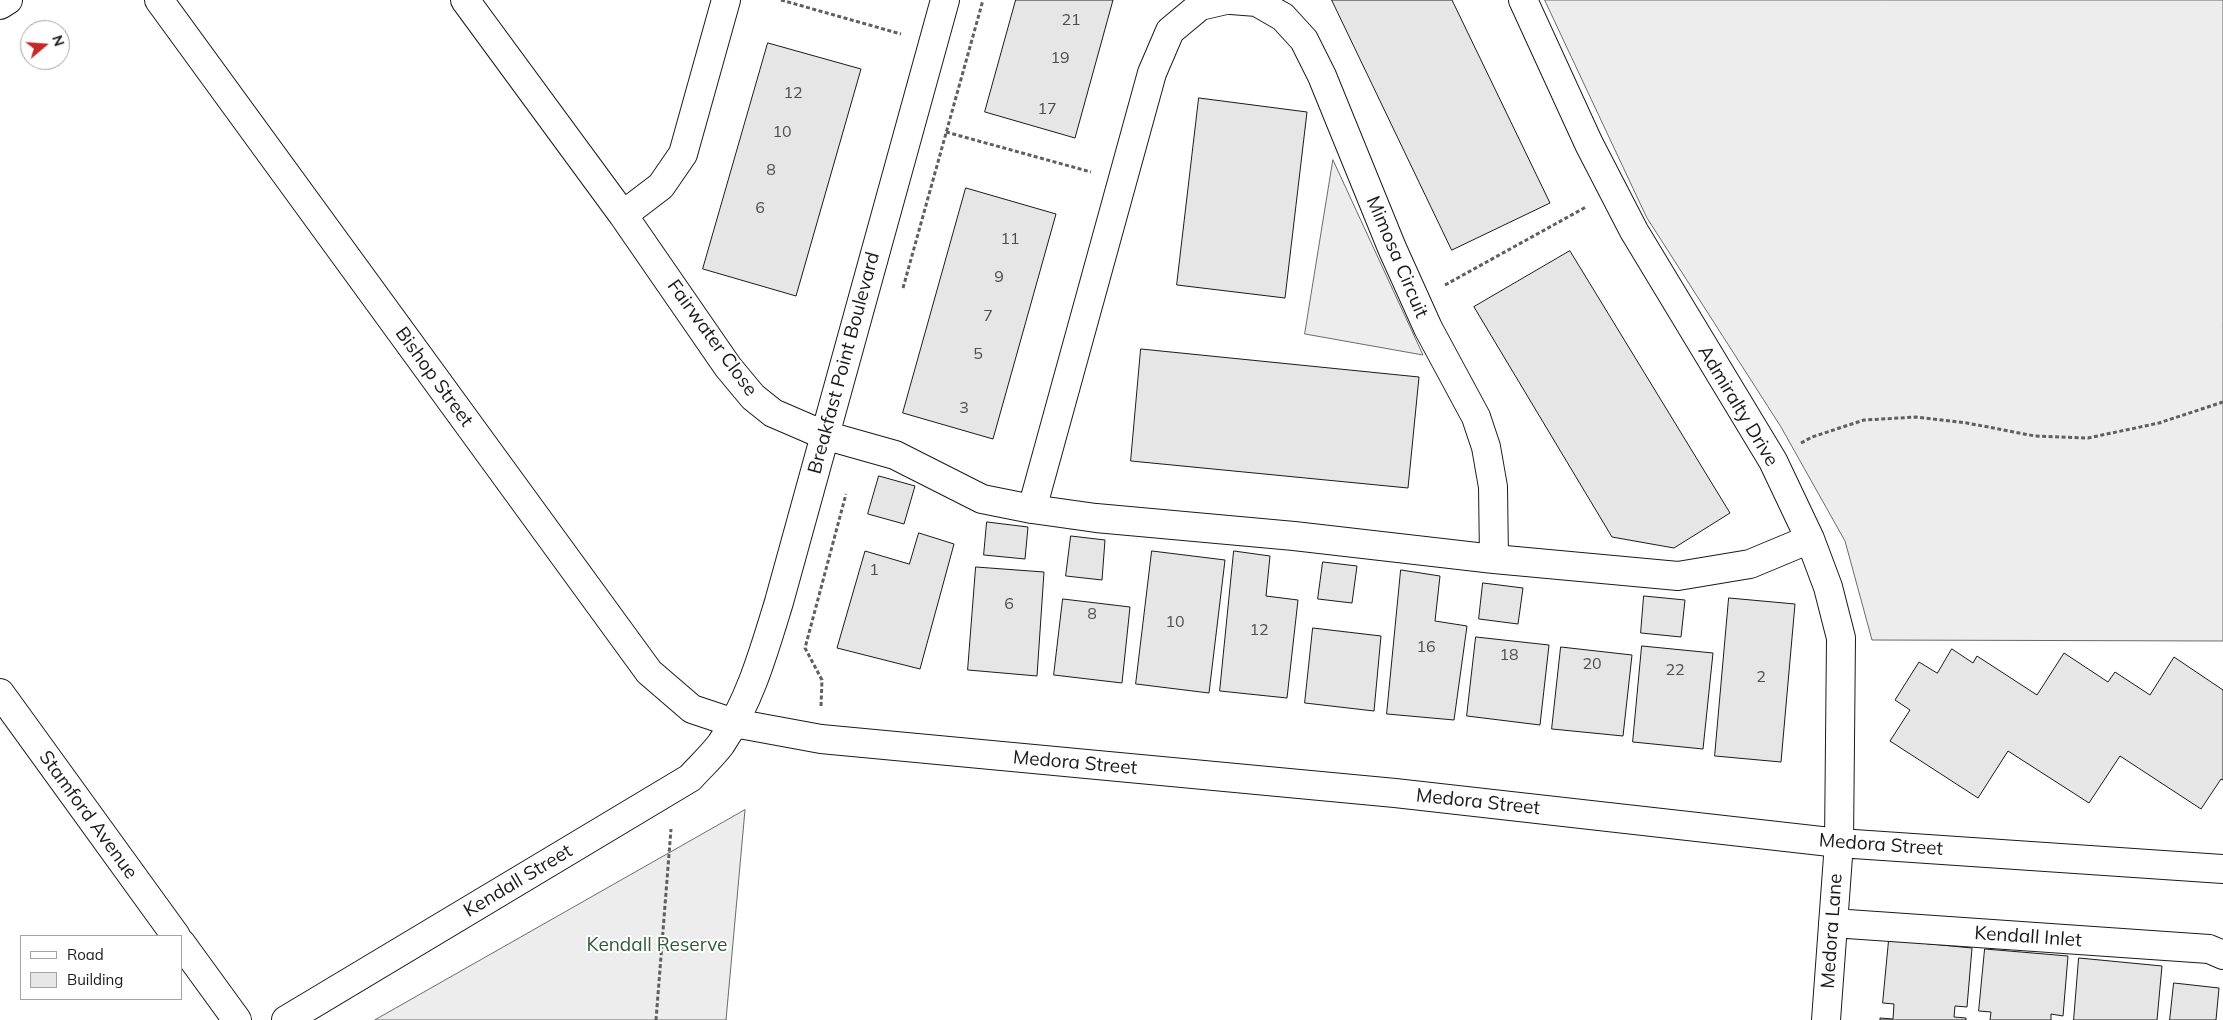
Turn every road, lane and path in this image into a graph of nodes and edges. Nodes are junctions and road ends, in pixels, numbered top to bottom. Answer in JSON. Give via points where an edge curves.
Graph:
{"nodes":[{"id":1,"x":8,"y":0,"type":"edge"},
{"id":2,"x":160,"y":0,"type":"edge"},
{"id":3,"x":466,"y":0,"type":"edge"},
{"id":4,"x":726,"y":0,"type":"edge"},
{"id":5,"x":781,"y":0,"type":"edge"},
{"id":6,"x":945,"y":0,"type":"edge"},
{"id":7,"x":983,"y":0,"type":"edge"},
{"id":8,"x":1226,"y":0,"type":"edge"},
{"id":9,"x":1232,"y":0,"type":"edge"},
{"id":10,"x":1522,"y":0,"type":"edge"},
{"id":11,"x":0,"y":5,"type":"edge"},
{"id":12,"x":933,"y":43,"type":"junction"},
{"id":13,"x":946,"y":132,"type":"junction"},
{"id":14,"x":1123,"y":180,"type":"junction"},
{"id":15,"x":1614,"y":191,"type":"junction"},
{"id":16,"x":622,"y":215,"type":"junction"},
{"id":17,"x":901,"y":294,"type":"dead end"},
{"id":18,"x":1416,"y":301,"type":"junction"},
{"id":19,"x":2223,"y":402,"type":"edge"},
{"id":20,"x":824,"y":435,"type":"junction"},
{"id":21,"x":859,"y":446,"type":"junction"},
{"id":22,"x":1773,"y":461,"type":"junction"},
{"id":23,"x":1032,"y":509,"type":"junction"},
{"id":24,"x":1810,"y":539,"type":"junction"},
{"id":25,"x":1494,"y":559,"type":"junction"},
{"id":26,"x":0,"y":693,"type":"edge"},
{"id":27,"x":734,"y":723,"type":"junction"},
{"id":28,"x":821,"y":739,"type":"junction"},
{"id":29,"x":674,"y":788,"type":"junction"},
{"id":30,"x":1839,"y":843,"type":"junction"},
{"id":31,"x":2223,"y":869,"type":"edge"},
{"id":32,"x":1832,"y":923,"type":"junction"},
{"id":33,"x":175,"y":935,"type":"edge"},
{"id":34,"x":182,"y":945,"type":"edge"},
{"id":35,"x":2223,"y":955,"type":"edge"},
{"id":36,"x":237,"y":1020,"type":"edge"},
{"id":37,"x":286,"y":1020,"type":"edge"},
{"id":38,"x":656,"y":1020,"type":"edge"},
{"id":39,"x":1826,"y":1020,"type":"edge"}],
"edges":[{"from":1,"to":11,"type":"street"},
{"from":2,"to":27,"type":"street","name":"Bishop Street","via":[[649,672],[692,710]]},
{"from":3,"to":16,"type":"street","name":"Fairwater Close"},
{"from":4,"to":16,"type":"street","via":[[683,154],[661,186]]},
{"from":5,"to":12,"type":"path"},
{"from":6,"to":12,"type":"street","name":"Breakfast Point Boulevard"},
{"from":7,"to":13,"type":"path"},
{"from":8,"to":14,"type":"street","via":[[1200,6],[1170,32],[1152,73]]},
{"from":9,"to":18,"type":"street","name":"Mimosa Circuit","via":[[1257,2],[1284,16],[1304,40]]},
{"from":10,"to":15,"type":"street","name":"Admiralty Drive"},
{"from":12,"to":20,"type":"street","name":"Breakfast Point Boulevard"},
{"from":13,"to":14,"type":"path"},
{"from":13,"to":17,"type":"path"},
{"from":14,"to":23,"type":"street"},
{"from":15,"to":18,"type":"path"},
{"from":15,"to":22,"type":"street","name":"Admiralty Drive","via":[[1634,231]]},
{"from":16,"to":20,"type":"street","name":"Fairwater Close","via":[[728,368],[753,397],[773,413]]},
{"from":18,"to":25,"type":"street","name":"Mimosa Circuit","via":[[1476,417],[1486,447],[1493,487]]},
{"from":19,"to":22,"type":"path","via":[[2159,423],[2088,438],[2035,436],[1916,417],[1864,420],[1812,437]]},
{"from":20,"to":21,"type":"street"},
{"from":20,"to":27,"type":"street","name":"Breakfast Point Boulevard","via":[[760,666]]},
{"from":21,"to":23,"type":"street","via":[[895,455],[982,499]]},
{"from":21,"to":28,"type":"path","via":[[805,648],[822,680]]},
{"from":22,"to":24,"type":"street","name":"Admiralty Drive"},
{"from":23,"to":25,"type":"street"},
{"from":24,"to":25,"type":"street","via":[[1750,564],[1678,576]]},
{"from":24,"to":30,"type":"street","name":"Admiralty Drive","via":[[1828,587],[1840,638]]},
{"from":26,"to":33,"type":"street","name":"Stamford Avenue"},
{"from":27,"to":28,"type":"street","name":"Medora Street"},
{"from":27,"to":29,"type":"street","name":"Kendall Street","via":[[720,746],[690,778]]},
{"from":28,"to":30,"type":"street","name":"Medora Street","via":[[1395,793]]},
{"from":29,"to":37,"type":"street","name":"Kendall Street"},
{"from":29,"to":38,"type":"path"},
{"from":30,"to":31,"type":"street","name":"Medora Street"},
{"from":30,"to":32,"type":"street","name":"Medora Lane"},
{"from":32,"to":35,"type":"street","name":"Kendall Inlet","via":[[2209,949]]},
{"from":32,"to":39,"type":"street","name":"Medora Lane"},
{"from":34,"to":36,"type":"street"}]}
